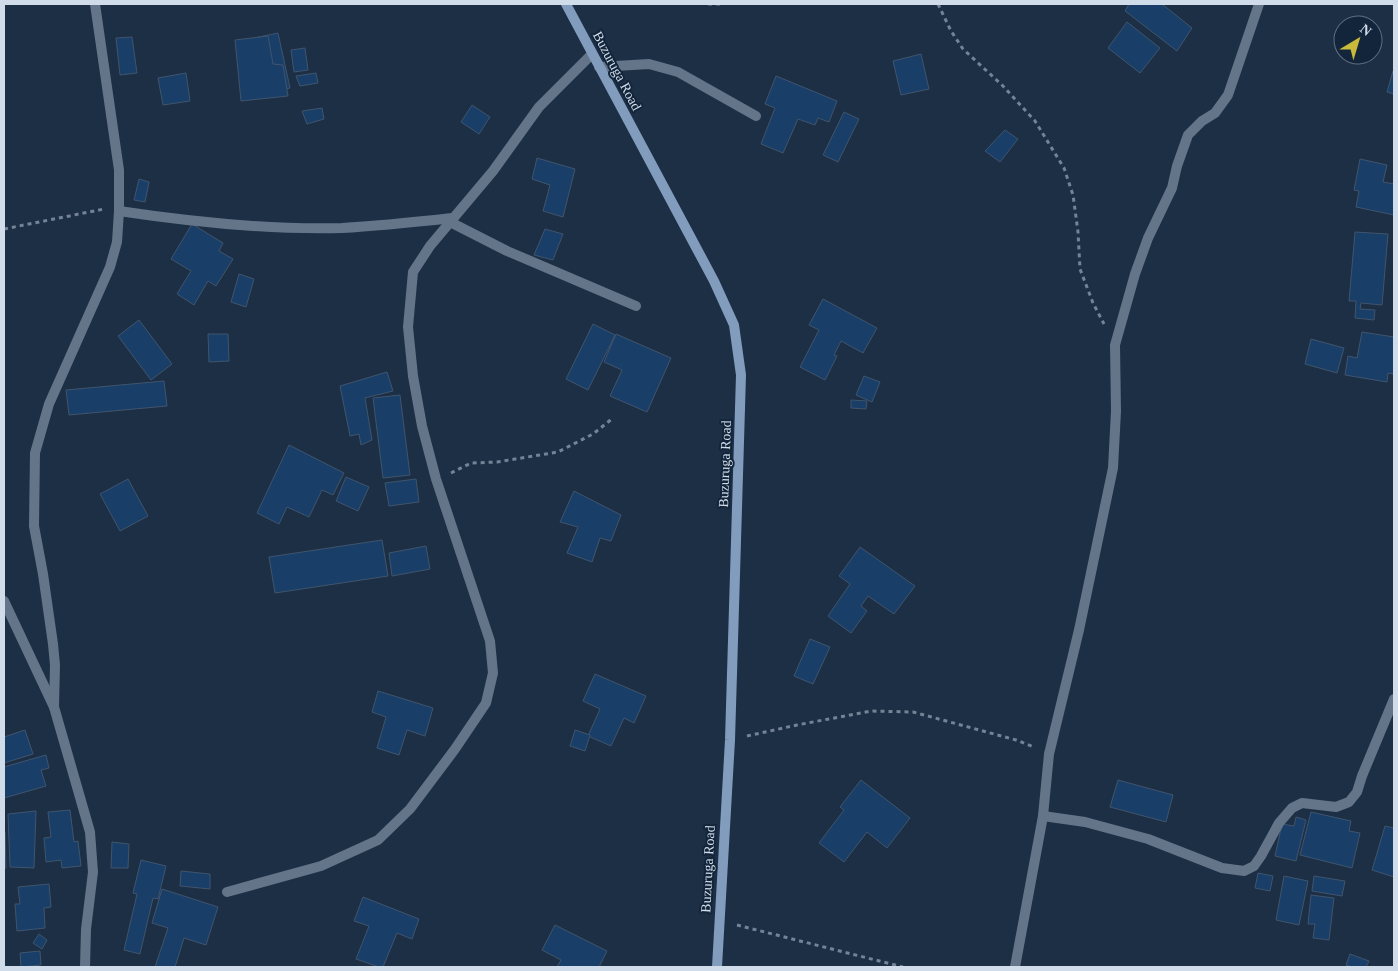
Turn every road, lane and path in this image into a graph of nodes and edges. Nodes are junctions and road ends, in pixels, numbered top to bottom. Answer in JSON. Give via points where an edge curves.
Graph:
{"nodes":[{"id":1,"x":95,"y":4,"type":"edge"},
{"id":2,"x":566,"y":4,"type":"edge"},
{"id":3,"x":708,"y":4,"type":"edge"},
{"id":4,"x":721,"y":4,"type":"edge"},
{"id":5,"x":938,"y":4,"type":"edge"},
{"id":6,"x":1259,"y":4,"type":"edge"},
{"id":7,"x":592,"y":54,"type":"junction"},
{"id":8,"x":599,"y":67,"type":"junction"},
{"id":9,"x":756,"y":116,"type":"dead end"},
{"id":10,"x":119,"y":208,"type":"junction"},
{"id":11,"x":451,"y":220,"type":"junction"},
{"id":12,"x":4,"y":229,"type":"edge"},
{"id":13,"x":636,"y":306,"type":"dead end"},
{"id":14,"x":1115,"y":345,"type":"junction"},
{"id":15,"x":613,"y":418,"type":"dead end"},
{"id":16,"x":436,"y":479,"type":"junction"},
{"id":17,"x":4,"y":601,"type":"edge"},
{"id":18,"x":1394,"y":699,"type":"edge"},
{"id":19,"x":54,"y":707,"type":"junction"},
{"id":20,"x":730,"y":740,"type":"junction"},
{"id":21,"x":1048,"y":754,"type":"junction"},
{"id":22,"x":1044,"y":816,"type":"junction"},
{"id":23,"x":227,"y":892,"type":"dead end"},
{"id":24,"x":719,"y":920,"type":"junction"},
{"id":25,"x":85,"y":967,"type":"edge"},
{"id":26,"x":717,"y":967,"type":"edge"},
{"id":27,"x":903,"y":967,"type":"edge"},
{"id":28,"x":1015,"y":967,"type":"edge"}],
"edges":[{"from":1,"to":10,"type":"street","via":[[119,170]]},
{"from":2,"to":7,"type":"main road","name":"Buzuruga Road"},
{"from":3,"to":4,"type":"path"},
{"from":5,"to":14,"type":"path","via":[[963,49],[1035,121],[1064,168],[1078,232],[1080,269],[1092,303]]},
{"from":6,"to":14,"type":"street","via":[[1228,95],[1215,113],[1188,135],[1172,188],[1135,274]]},
{"from":7,"to":8,"type":"main road","name":"Buzuruga Road"},
{"from":7,"to":11,"type":"street","via":[[539,107],[493,171]]},
{"from":8,"to":9,"type":"street","via":[[659,66],[678,72]]},
{"from":8,"to":20,"type":"main road","name":"Buzuruga Road","via":[[698,248],[734,324],[741,375]]},
{"from":10,"to":11,"type":"street","via":[[180,220],[279,228],[342,228]]},
{"from":10,"to":12,"type":"path"},
{"from":10,"to":19,"type":"street","via":[[117,242],[110,267],[49,404],[35,453],[34,526],[53,644]]},
{"from":11,"to":13,"type":"street","via":[[506,251]]},
{"from":11,"to":16,"type":"street","via":[[413,272],[408,327],[422,426]]},
{"from":14,"to":21,"type":"street","via":[[1114,468]]},
{"from":15,"to":16,"type":"path","via":[[592,434],[558,452],[472,463]]},
{"from":16,"to":23,"type":"street","via":[[490,641],[493,673],[486,703],[410,809],[378,840],[321,866]]},
{"from":17,"to":19,"type":"street"},
{"from":18,"to":22,"type":"street","via":[[1357,792],[1349,802],[1336,807],[1302,803],[1292,808],[1278,823],[1254,866],[1244,871],[1222,868],[1148,839],[1085,822]]},
{"from":19,"to":25,"type":"street","via":[[90,832],[92,872]]},
{"from":20,"to":21,"type":"path","via":[[871,711],[913,712],[1016,740]]},
{"from":20,"to":24,"type":"main road","name":"Buzuruga Road"},
{"from":21,"to":22,"type":"street"},
{"from":22,"to":28,"type":"street"},
{"from":24,"to":26,"type":"main road","name":"Buzuruga Road"},
{"from":24,"to":27,"type":"path"}]}
